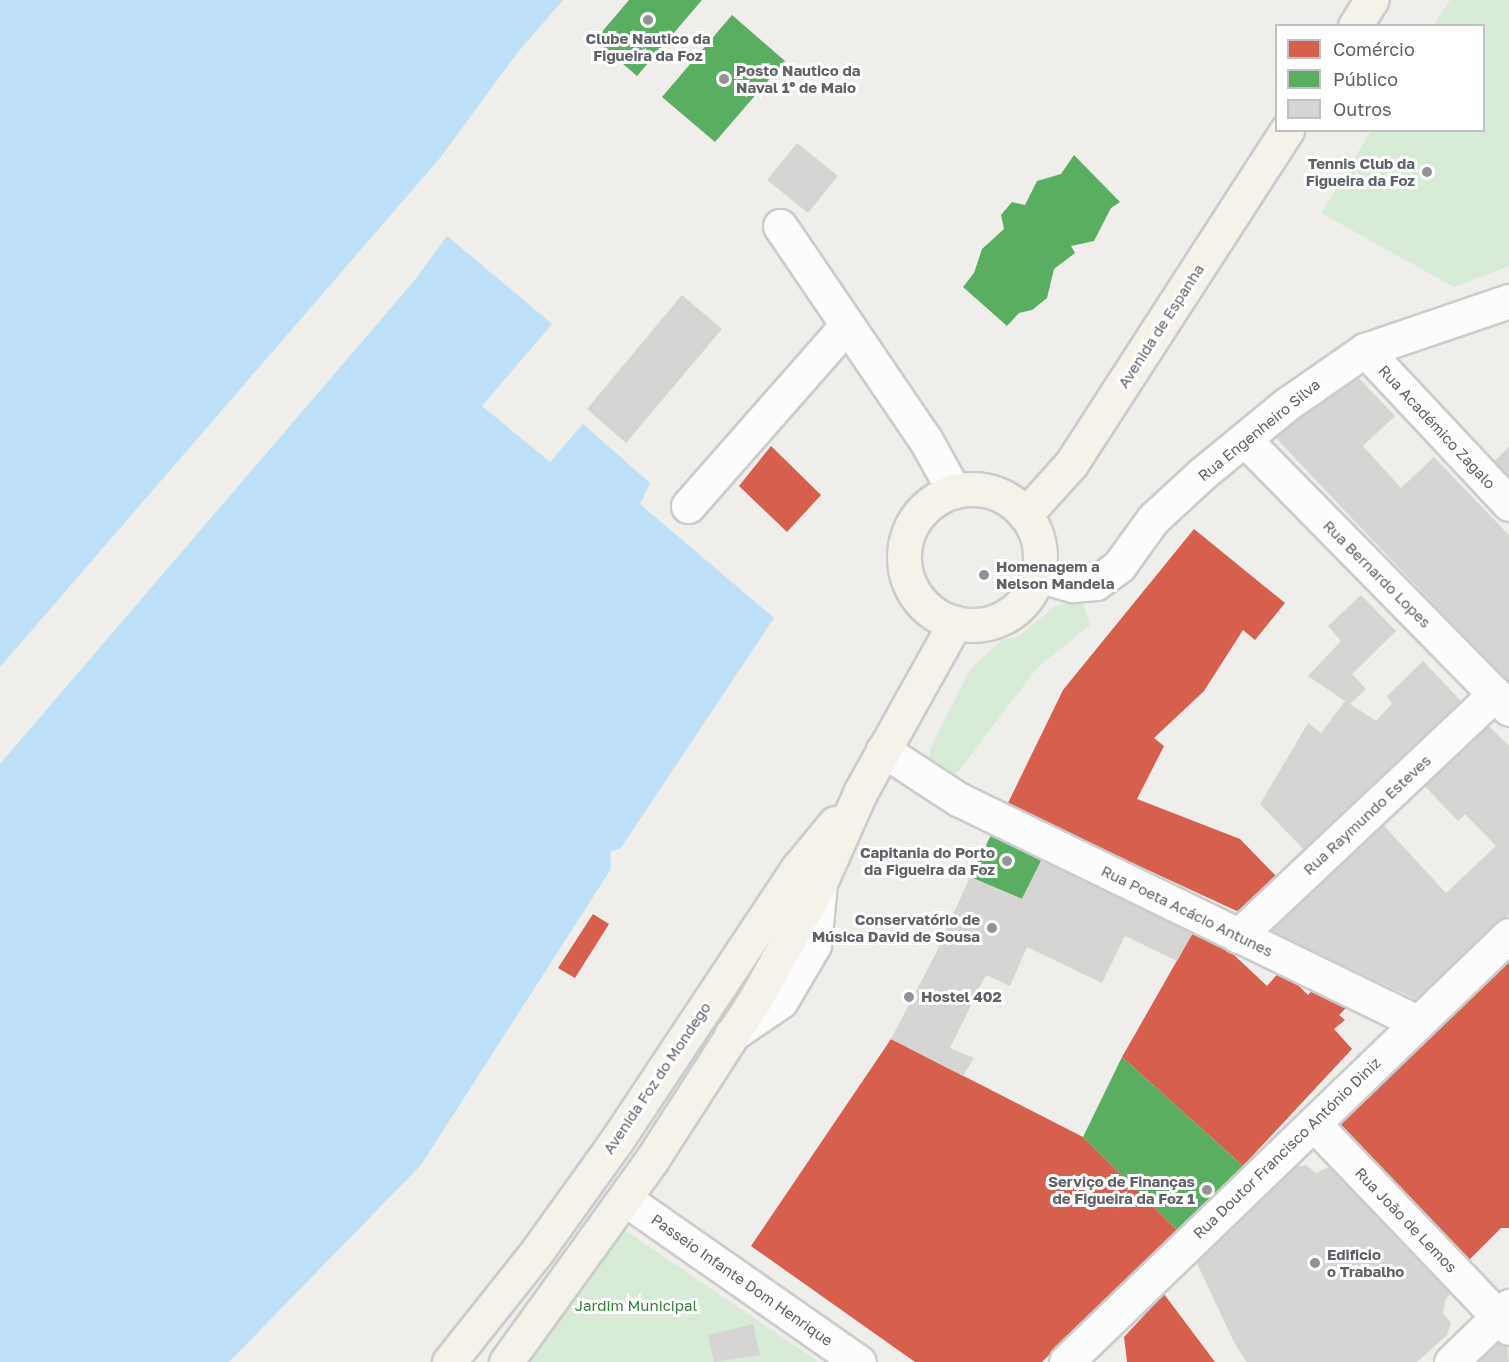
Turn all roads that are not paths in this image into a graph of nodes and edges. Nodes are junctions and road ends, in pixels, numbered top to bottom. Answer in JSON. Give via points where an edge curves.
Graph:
{"nodes":[{"id":1,"x":1371,"y":0,"type":"edge"},
{"id":2,"x":1356,"y":24,"type":"edge"},
{"id":3,"x":1286,"y":132,"type":"edge"},
{"id":4,"x":780,"y":226,"type":"dead end"},
{"id":5,"x":1509,"y":301,"type":"edge"},
{"id":6,"x":847,"y":325,"type":"junction"},
{"id":7,"x":1365,"y":350,"type":"junction"},
{"id":8,"x":1245,"y":440,"type":"junction"},
{"id":9,"x":954,"y":492,"type":"junction"},
{"id":10,"x":1509,"y":504,"type":"edge"},
{"id":11,"x":688,"y":506,"type":"dead end"},
{"id":12,"x":1025,"y":515,"type":"junction"},
{"id":13,"x":1037,"y":575,"type":"junction"},
{"id":14,"x":955,"y":623,"type":"junction"},
{"id":15,"x":1502,"y":702,"type":"edge"},
{"id":16,"x":883,"y":750,"type":"junction"},
{"id":17,"x":861,"y":791,"type":"junction"},
{"id":18,"x":1509,"y":935,"type":"edge"},
{"id":19,"x":1238,"y":936,"type":"junction"},
{"id":20,"x":1417,"y":1022,"type":"junction"},
{"id":21,"x":1314,"y":1124,"type":"junction"},
{"id":22,"x":580,"y":1190,"type":"junction"},
{"id":23,"x":625,"y":1199,"type":"junction"},
{"id":24,"x":1505,"y":1317,"type":"edge"},
{"id":25,"x":449,"y":1362,"type":"edge"},
{"id":26,"x":506,"y":1362,"type":"edge"},
{"id":27,"x":859,"y":1362,"type":"edge"},
{"id":28,"x":1066,"y":1362,"type":"edge"},
{"id":29,"x":1451,"y":1362,"type":"edge"}],
"edges":[{"from":1,"to":2,"type":"main road"},
{"from":3,"to":12,"type":"main road","name":"Avenida de Espanha","via":[[1071,464]]},
{"from":4,"to":6,"type":"street"},
{"from":5,"to":7,"type":"street","name":"Rua Engenheiro Silva"},
{"from":6,"to":9,"type":"street","via":[[925,438]]},
{"from":6,"to":11,"type":"street"},
{"from":7,"to":8,"type":"street","name":"Rua Engenheiro Silva","via":[[1287,404]]},
{"from":7,"to":10,"type":"street","name":"Rua Académico Zagalo"},
{"from":8,"to":13,"type":"street","name":"Rua Engenheiro Silva","via":[[1153,519],[1119,566],[1096,583],[1073,585]]},
{"from":8,"to":15,"type":"street","name":"Rua Bernardo Lopes"},
{"from":9,"to":12,"type":"main road","via":[[991,491]]},
{"from":9,"to":14,"type":"main road","via":[[931,502],[916,518],[907,537],[904,558],[908,581],[920,601]]},
{"from":12,"to":13,"type":"main road","via":[[1036,533],[1040,553]]},
{"from":13,"to":14,"type":"main road","via":[[1029,594],[1015,610],[976,625]]},
{"from":14,"to":16,"type":"main road","name":"Avenida Foz do Mondego"},
{"from":15,"to":19,"type":"street","name":"Rua Raymundo Esteves"},
{"from":16,"to":17,"type":"main road","name":"Avenida Foz do Mondego"},
{"from":16,"to":19,"type":"street","name":"Rua Poeta Acácio Antunes","via":[[958,798]]},
{"from":17,"to":22,"type":"main road","name":"Avenida Foz do Mondego","via":[[798,868]]},
{"from":17,"to":23,"type":"main road","name":"Avenida Foz do Mondego","via":[[820,883],[731,1035]]},
{"from":18,"to":20,"type":"street","name":"Rua Doutor Francisco António Diniz"},
{"from":19,"to":20,"type":"street","name":"Rua Poeta Acácio Antunes"},
{"from":20,"to":21,"type":"street","name":"Rua Doutor Francisco António Diniz"},
{"from":21,"to":24,"type":"street","name":"Rua João de Lemos"},
{"from":21,"to":28,"type":"street","name":"Rua Doutor Francisco António Diniz"},
{"from":22,"to":23,"type":"main road"},
{"from":22,"to":25,"type":"main road","name":"Avenida Foz do Mondego"},
{"from":23,"to":26,"type":"main road","name":"Avenida Foz do Mondego"},
{"from":23,"to":27,"type":"street","name":"Passeio Infante Dom Henrique"},
{"from":24,"to":29,"type":"street"}]}
